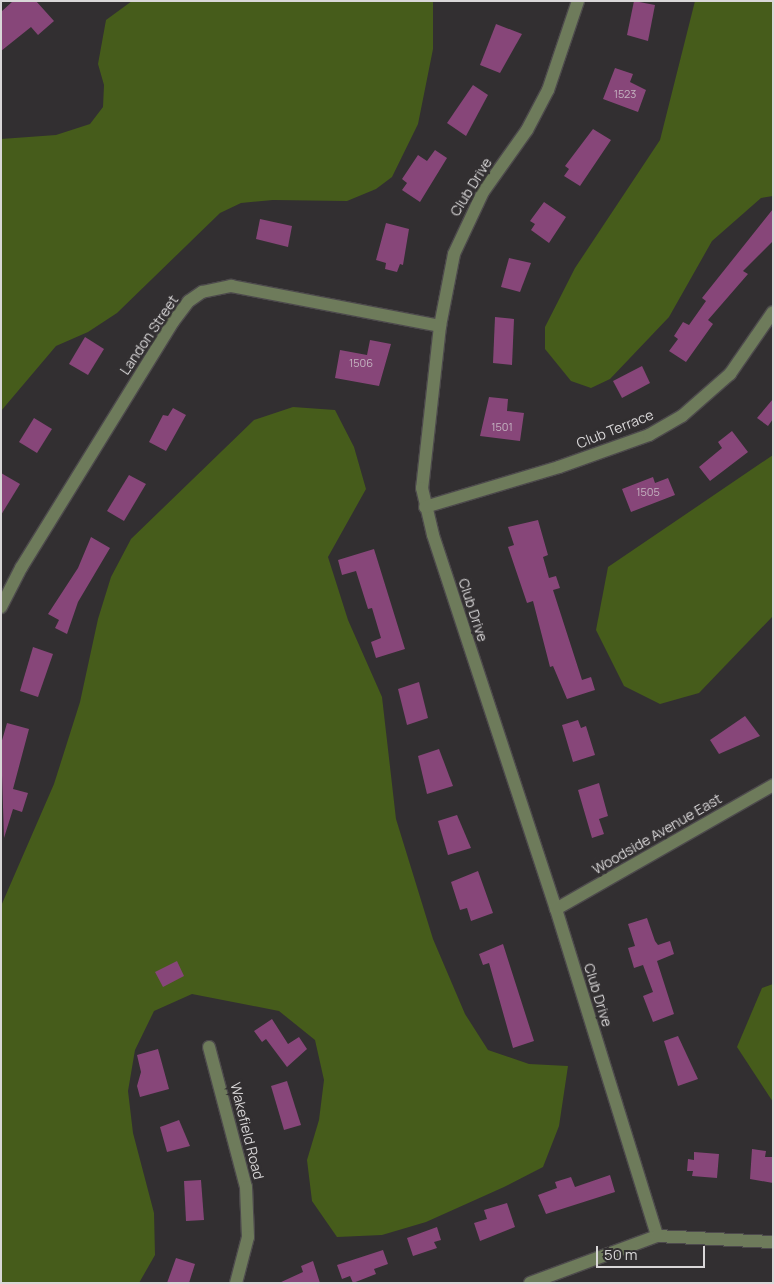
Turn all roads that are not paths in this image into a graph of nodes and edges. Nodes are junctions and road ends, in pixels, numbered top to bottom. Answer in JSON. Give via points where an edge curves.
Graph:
{"nodes":[{"id":1,"x":578,"y":1,"type":"edge"},
{"id":2,"x":773,"y":312,"type":"edge"},
{"id":3,"x":440,"y":326,"type":"junction"},
{"id":4,"x":425,"y":507,"type":"junction"},
{"id":5,"x":1,"y":607,"type":"edge"},
{"id":6,"x":773,"y":785,"type":"edge"},
{"id":7,"x":556,"y":909,"type":"junction"},
{"id":8,"x":209,"y":1047,"type":"dead end"},
{"id":9,"x":657,"y":1236,"type":"junction"},
{"id":10,"x":773,"y":1242,"type":"edge"},
{"id":11,"x":236,"y":1283,"type":"edge"},
{"id":12,"x":530,"y":1283,"type":"edge"}],
"edges":[{"from":1,"to":3,"type":"street","name":"Club Drive","via":[[548,90],[527,130],[465,222],[454,254]]},
{"from":2,"to":4,"type":"street","name":"Club Terrace","via":[[730,374],[682,416],[649,435],[559,467]]},
{"from":3,"to":4,"type":"street","name":"Club Drive","via":[[423,468]]},
{"from":3,"to":5,"type":"street","name":"Landon Street","via":[[231,286],[202,292],[189,301],[173,322],[21,568]]},
{"from":4,"to":7,"type":"street","name":"Club Drive"},
{"from":6,"to":7,"type":"street","name":"Woodside Avenue East"},
{"from":7,"to":9,"type":"street","name":"Club Drive"},
{"from":8,"to":11,"type":"street","name":"Wakefield Road","via":[[246,1187],[248,1237]]},
{"from":9,"to":10,"type":"street"},
{"from":9,"to":12,"type":"street"}]}
